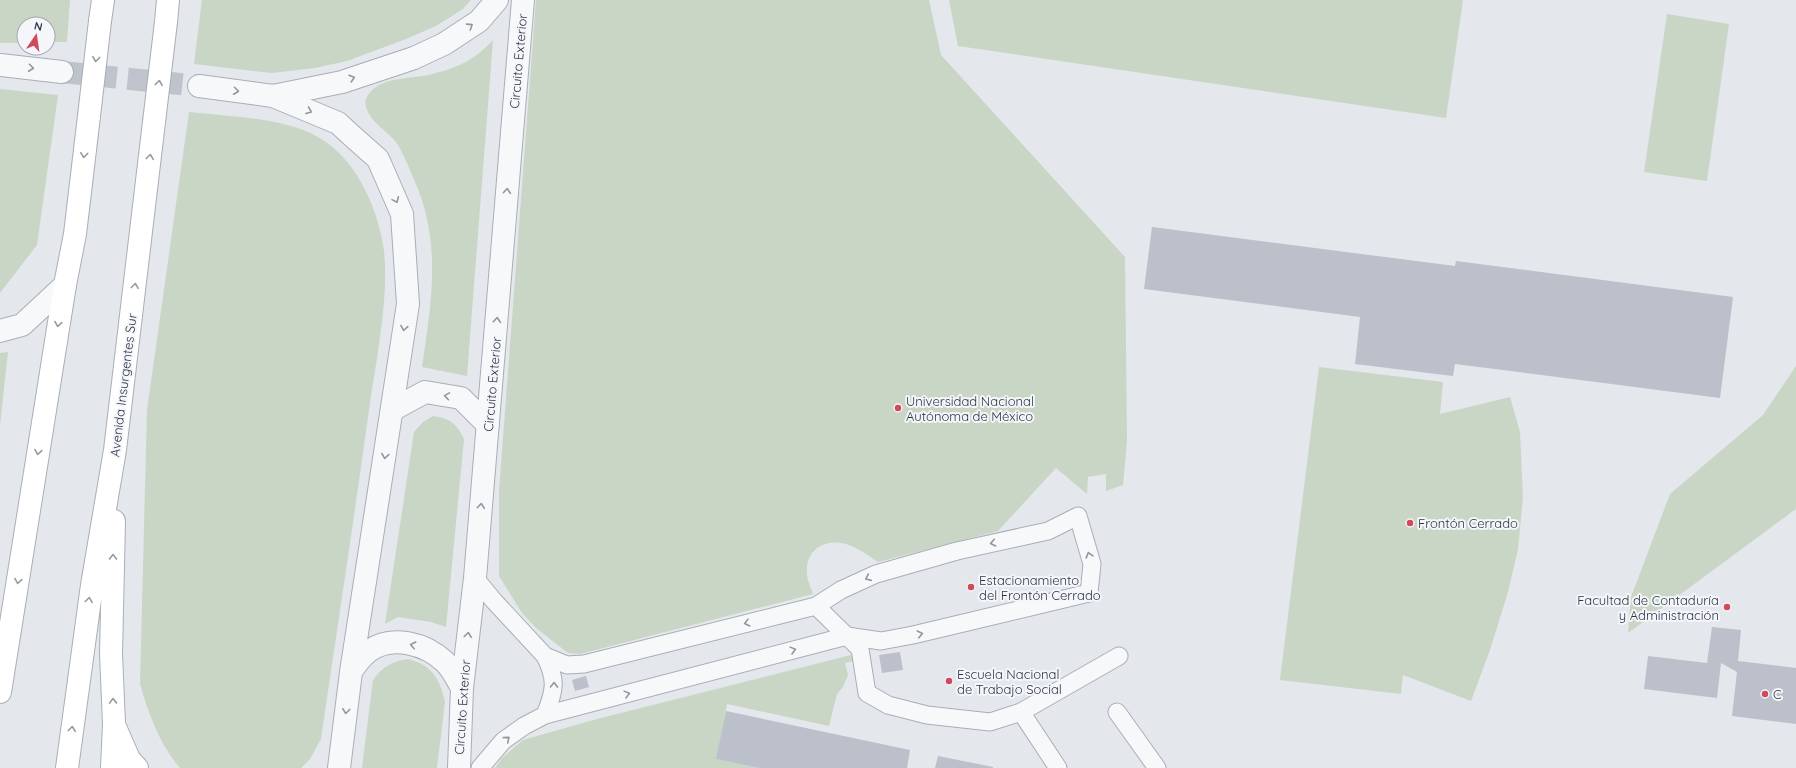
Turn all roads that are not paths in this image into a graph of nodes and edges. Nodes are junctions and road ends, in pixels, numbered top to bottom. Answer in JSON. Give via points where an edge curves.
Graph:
{"nodes":[{"id":1,"x":168,"y":0,"type":"edge"},
{"id":2,"x":497,"y":0,"type":"edge"},
{"id":3,"x":523,"y":0,"type":"edge"},
{"id":4,"x":101,"y":10,"type":"edge"},
{"id":5,"x":0,"y":65,"type":"edge"},
{"id":6,"x":62,"y":72,"type":"tunnel mouth"},
{"id":7,"x":199,"y":86,"type":"tunnel mouth"},
{"id":8,"x":273,"y":96,"type":"junction"},
{"id":9,"x":64,"y":285,"type":"junction"},
{"id":10,"x":0,"y":331,"type":"edge"},
{"id":11,"x":392,"y":410,"type":"junction"},
{"id":12,"x":488,"y":425,"type":"junction"},
{"id":13,"x":115,"y":450,"type":"junction"},
{"id":14,"x":475,"y":578,"type":"junction"},
{"id":15,"x":816,"y":606,"type":"junction"},
{"id":16,"x":847,"y":636,"type":"junction"},
{"id":17,"x":545,"y":656,"type":"junction"},
{"id":18,"x":1119,"y":656,"type":"dead end"},
{"id":19,"x":351,"y":672,"type":"junction"},
{"id":20,"x":462,"y":688,"type":"junction"},
{"id":21,"x":0,"y":692,"type":"edge"},
{"id":22,"x":1021,"y":712,"type":"junction"},
{"id":23,"x":1117,"y":712,"type":"dead end"},
{"id":24,"x":545,"y":715,"type":"junction"},
{"id":25,"x":114,"y":724,"type":"junction"},
{"id":26,"x":67,"y":768,"type":"edge"},
{"id":27,"x":112,"y":768,"type":"edge"},
{"id":28,"x":137,"y":768,"type":"edge"},
{"id":29,"x":339,"y":768,"type":"edge"},
{"id":30,"x":459,"y":768,"type":"edge"},
{"id":31,"x":480,"y":768,"type":"edge"},
{"id":32,"x":1058,"y":768,"type":"edge"},
{"id":33,"x":1157,"y":768,"type":"edge"}],
"edges":[{"from":13,"to":1,"type":"main road","name":"Avenida Insurgentes Sur","one_way":true,"bridge":true},
{"from":8,"to":2,"type":"street","one_way":true,"via":[[342,82],[414,58],[444,44],[479,21]]},
{"from":12,"to":3,"type":"street","name":"Circuito Exterior","one_way":true},
{"from":4,"to":9,"type":"main road","one_way":true,"bridge":true,"via":[[75,234]]},
{"from":5,"to":6,"type":"street","one_way":true},
{"from":7,"to":8,"type":"street","one_way":true},
{"from":8,"to":11,"type":"street","one_way":true,"via":[[338,123],[362,144],[378,159],[402,214],[408,304]]},
{"from":9,"to":10,"type":"street","via":[[22,324]]},
{"from":9,"to":21,"type":"main road","one_way":true},
{"from":12,"to":11,"type":"street","one_way":true,"via":[[461,398],[425,392]]},
{"from":11,"to":19,"type":"street","one_way":true},
{"from":14,"to":12,"type":"street","name":"Circuito Exterior","one_way":true},
{"from":25,"to":13,"type":"main road","one_way":true,"via":[[111,654]]},
{"from":26,"to":13,"type":"main road","name":"Avenida Insurgentes Sur","one_way":true,"via":[[92,585]]},
{"from":14,"to":17,"type":"lane"},
{"from":20,"to":14,"type":"street","name":"Circuito Exterior","one_way":true},
{"from":15,"to":16,"type":"lane"},
{"from":16,"to":15,"type":"lane","one_way":true,"via":[[881,641],[1089,593],[1092,564],[1078,516],[1048,531],[956,551],[876,574],[841,590]]},
{"from":15,"to":17,"type":"lane","one_way":true,"via":[[584,664],[567,665]]},
{"from":16,"to":22,"type":"lane","via":[[860,649],[867,693],[888,705],[927,715],[990,722]]},
{"from":24,"to":16,"type":"lane","one_way":true},
{"from":24,"to":17,"type":"lane","one_way":true,"via":[[555,685],[553,671]]},
{"from":18,"to":22,"type":"lane"},
{"from":20,"to":19,"type":"street","one_way":true,"via":[[446,663],[435,654],[409,643],[383,644],[358,661]]},
{"from":19,"to":29,"type":"street","one_way":true},
{"from":20,"to":30,"type":"street","name":"Circuito Exterior"},
{"from":22,"to":32,"type":"lane"},
{"from":23,"to":33,"type":"lane"},
{"from":31,"to":24,"type":"lane","one_way":true,"via":[[503,742],[524,726]]},
{"from":25,"to":27,"type":"main road"},
{"from":25,"to":28,"type":"main road","via":[[129,759]]}]}
